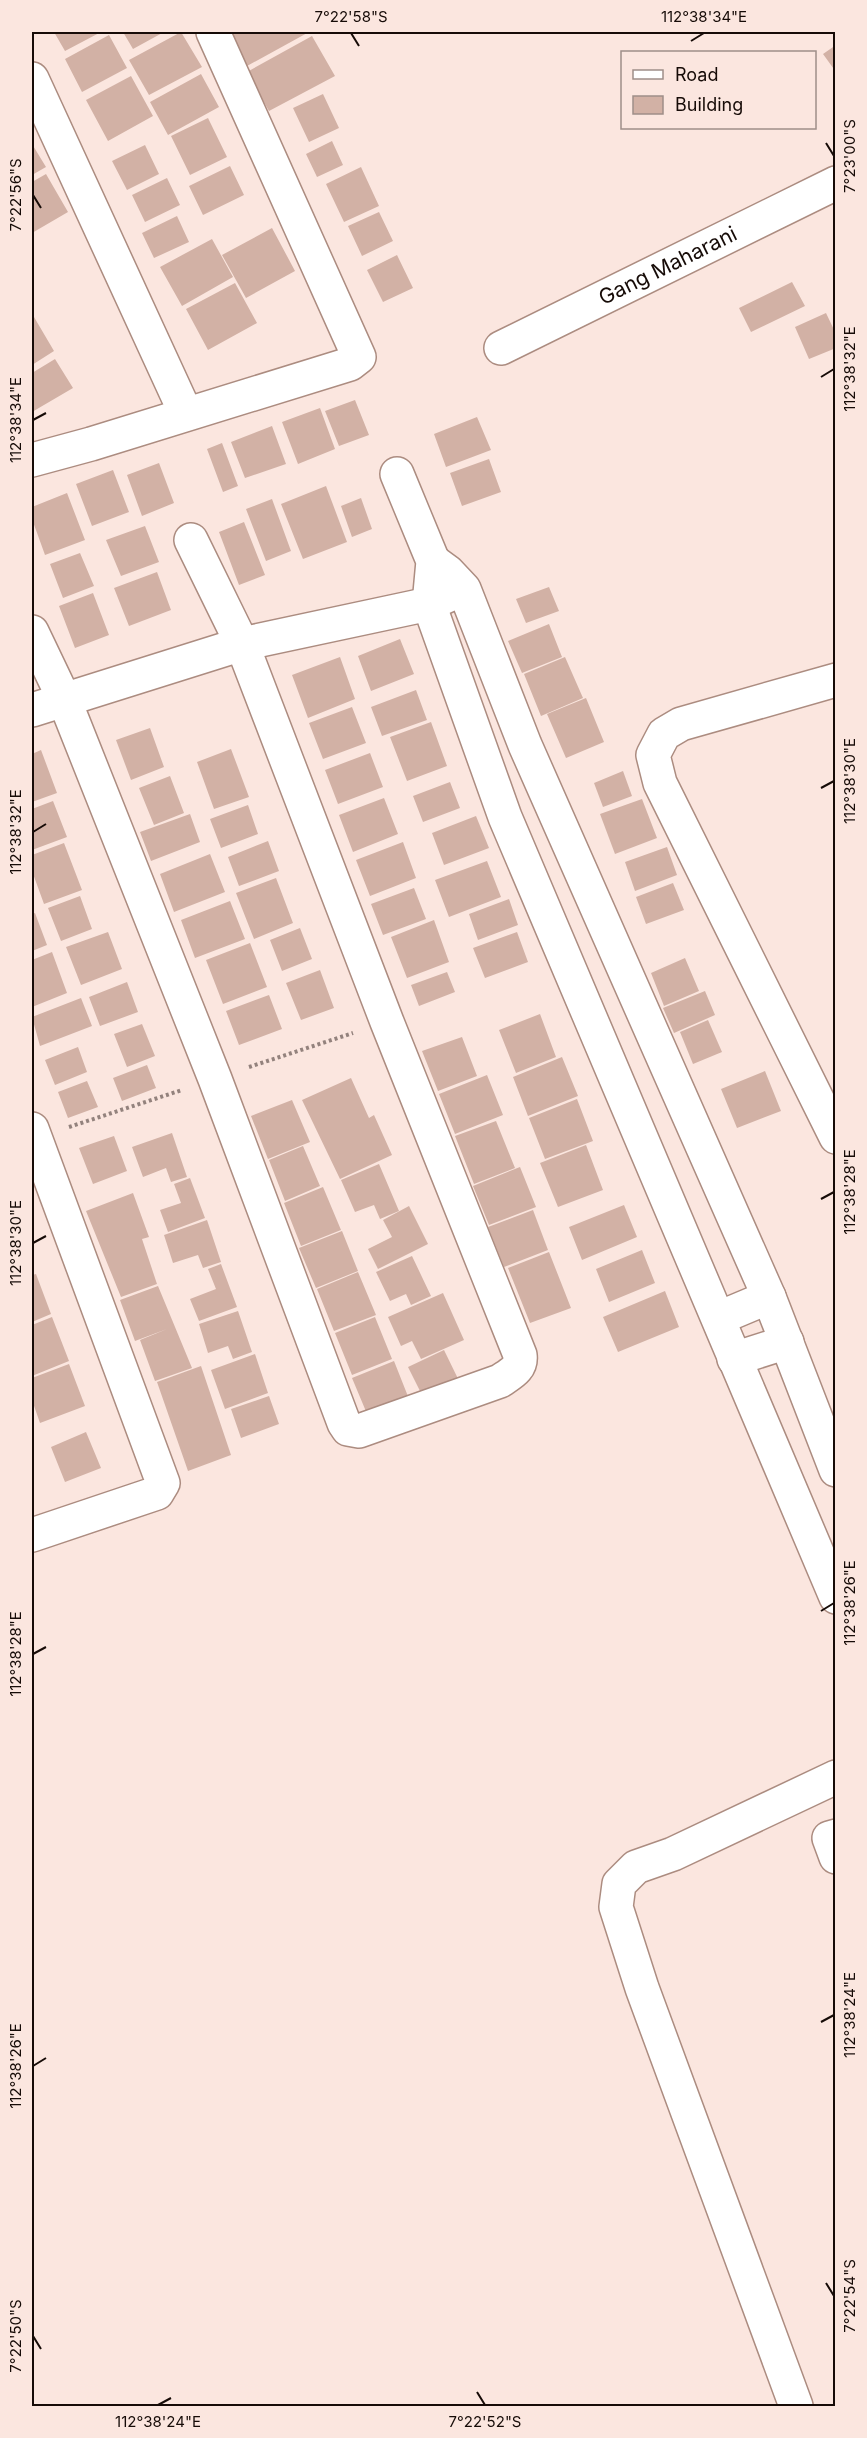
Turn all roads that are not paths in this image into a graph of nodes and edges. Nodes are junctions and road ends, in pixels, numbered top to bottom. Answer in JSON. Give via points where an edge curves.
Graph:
{"nodes":[{"id":1,"x":213,"y":32,"type":"edge"},
{"id":2,"x":32,"y":79,"type":"edge"},
{"id":3,"x":836,"y":183,"type":"edge"},
{"id":4,"x":501,"y":348,"type":"dead end"},
{"id":5,"x":186,"y":414,"type":"junction"},
{"id":6,"x":32,"y":460,"type":"edge"},
{"id":7,"x":397,"y":474,"type":"dead end"},
{"id":8,"x":191,"y":540,"type":"dead end"},
{"id":9,"x":433,"y":561,"type":"junction"},
{"id":10,"x":464,"y":589,"type":"junction"},
{"id":11,"x":429,"y":603,"type":"junction"},
{"id":12,"x":32,"y":632,"type":"edge"},
{"id":13,"x":242,"y":644,"type":"junction"},
{"id":14,"x":836,"y":680,"type":"edge"},
{"id":15,"x":64,"y":699,"type":"junction"},
{"id":16,"x":32,"y":710,"type":"edge"},
{"id":17,"x":32,"y":1129,"type":"edge"},
{"id":18,"x":836,"y":1137,"type":"edge"},
{"id":19,"x":770,"y":1297,"type":"junction"},
{"id":20,"x":719,"y":1318,"type":"junction"},
{"id":21,"x":787,"y":1342,"type":"junction"},
{"id":22,"x":734,"y":1359,"type":"junction"},
{"id":23,"x":836,"y":1470,"type":"edge"},
{"id":24,"x":32,"y":1535,"type":"edge"},
{"id":25,"x":836,"y":1597,"type":"edge"},
{"id":26,"x":836,"y":1777,"type":"edge"},
{"id":27,"x":836,"y":1836,"type":"edge"},
{"id":28,"x":836,"y":1857,"type":"edge"},
{"id":29,"x":796,"y":2406,"type":"edge"}],
"edges":[{"from":1,"to":5,"type":"street","via":[[359,357],[350,364]]},
{"from":2,"to":5,"type":"street"},
{"from":3,"to":4,"type":"street","name":"Gang Maharani"},
{"from":5,"to":6,"type":"street"},
{"from":7,"to":9,"type":"street"},
{"from":8,"to":13,"type":"street"},
{"from":9,"to":10,"type":"street"},
{"from":9,"to":11,"type":"street"},
{"from":10,"to":11,"type":"street"},
{"from":10,"to":19,"type":"street","via":[[525,745]]},
{"from":11,"to":13,"type":"street"},
{"from":11,"to":20,"type":"street","via":[[505,817]]},
{"from":12,"to":15,"type":"street"},
{"from":13,"to":15,"type":"street"},
{"from":13,"to":15,"type":"street","via":[[521,1359],[518,1368],[500,1381],[359,1431],[348,1429],[339,1415],[215,1079]]},
{"from":14,"to":18,"type":"street","via":[[681,724],[664,734],[653,754],[660,783]]},
{"from":15,"to":16,"type":"street"},
{"from":17,"to":24,"type":"street","via":[[163,1483],[157,1493]]},
{"from":19,"to":20,"type":"street"},
{"from":19,"to":21,"type":"street"},
{"from":20,"to":22,"type":"street"},
{"from":21,"to":22,"type":"street"},
{"from":21,"to":23,"type":"street"},
{"from":22,"to":25,"type":"street"},
{"from":26,"to":29,"type":"street","via":[[673,1854],[636,1867],[619,1884],[616,1906],[642,1988]]},
{"from":27,"to":28,"type":"street","via":[[829,1838]]}]}
